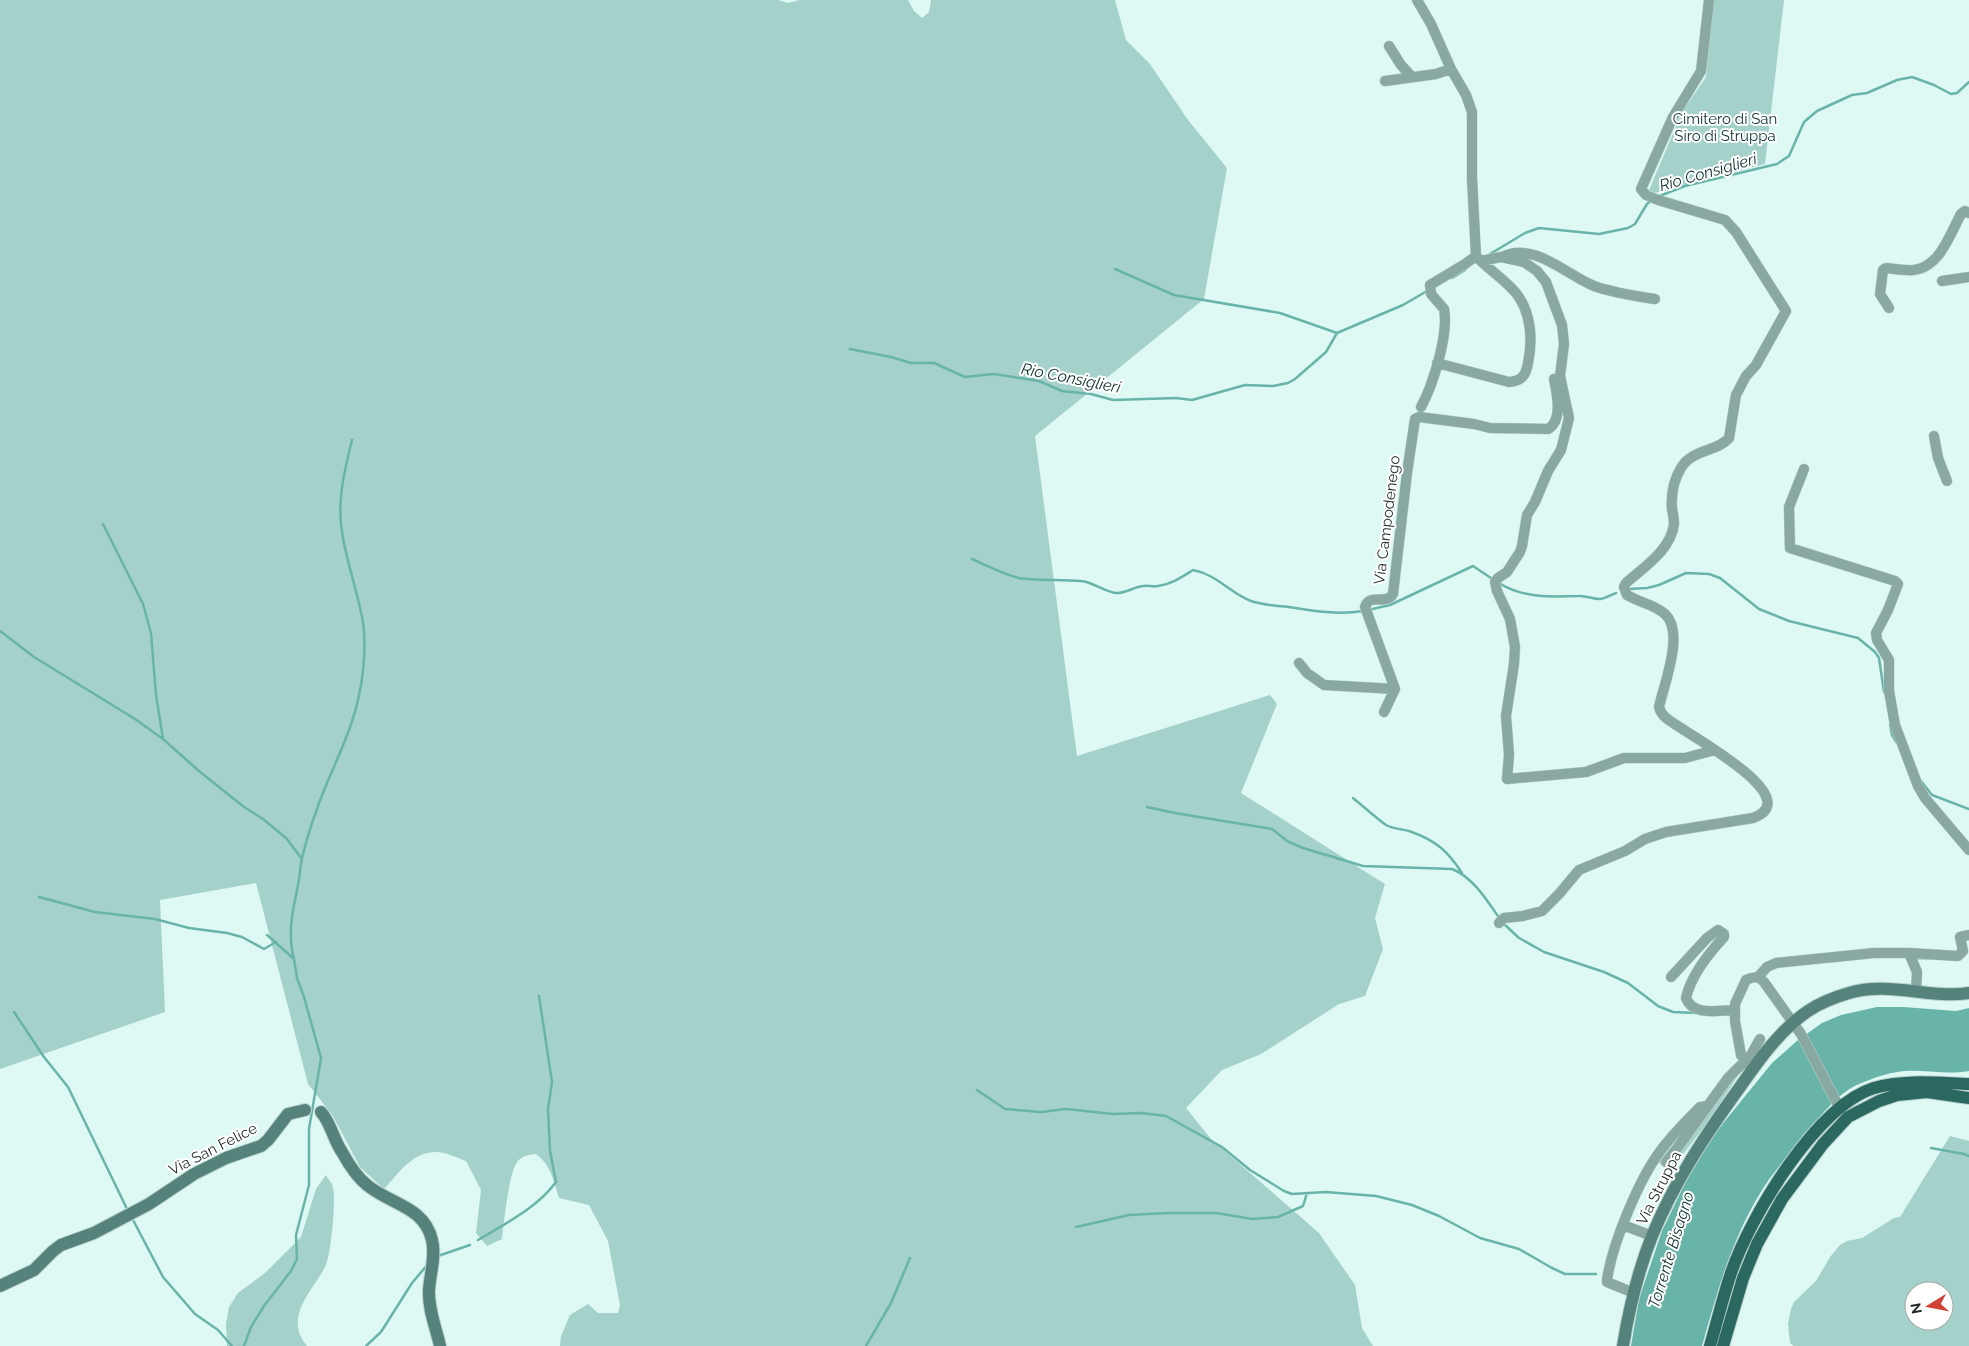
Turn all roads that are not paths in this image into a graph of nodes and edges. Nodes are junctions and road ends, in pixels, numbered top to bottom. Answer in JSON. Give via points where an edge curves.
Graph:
{"nodes":[{"id":1,"x":1417,"y":0,"type":"edge"},
{"id":2,"x":1710,"y":0,"type":"edge"},
{"id":3,"x":1389,"y":46,"type":"dead end"},
{"id":4,"x":1450,"y":69,"type":"junction"},
{"id":5,"x":1412,"y":76,"type":"junction"},
{"id":6,"x":1385,"y":80,"type":"dead end"},
{"id":7,"x":1969,"y":212,"type":"edge"},
{"id":8,"x":1501,"y":257,"type":"junction"},
{"id":9,"x":1481,"y":260,"type":"junction"},
{"id":10,"x":1969,"y":277,"type":"edge"},
{"id":11,"x":1942,"y":281,"type":"dead end"},
{"id":12,"x":1655,"y":300,"type":"dead end"},
{"id":13,"x":1889,"y":308,"type":"dead end"},
{"id":14,"x":1437,"y":363,"type":"junction"},
{"id":15,"x":1421,"y":408,"type":"dead end"},
{"id":16,"x":1934,"y":436,"type":"dead end"},
{"id":17,"x":1804,"y":468,"type":"dead end"},
{"id":18,"x":1946,"y":481,"type":"dead end"},
{"id":19,"x":1299,"y":663,"type":"dead end"},
{"id":20,"x":1395,"y":689,"type":"junction"},
{"id":21,"x":1384,"y":712,"type":"dead end"},
{"id":22,"x":1715,"y":750,"type":"junction"},
{"id":23,"x":1969,"y":850,"type":"edge"},
{"id":24,"x":1502,"y":921,"type":"dead end"},
{"id":25,"x":1969,"y":935,"type":"edge"},
{"id":26,"x":1909,"y":953,"type":"junction"},
{"id":27,"x":1758,"y":977,"type":"junction"},
{"id":28,"x":1671,"y":978,"type":"dead end"},
{"id":29,"x":1916,"y":991,"type":"junction"},
{"id":30,"x":1969,"y":994,"type":"edge"},
{"id":31,"x":1735,"y":1010,"type":"junction"},
{"id":32,"x":1794,"y":1023,"type":"junction"},
{"id":33,"x":1760,"y":1039,"type":"dead end"},
{"id":34,"x":1749,"y":1066,"type":"junction"},
{"id":35,"x":1969,"y":1084,"type":"edge"},
{"id":36,"x":1969,"y":1098,"type":"edge"},
{"id":37,"x":1728,"y":1104,"type":"junction"},
{"id":38,"x":1707,"y":1105,"type":"junction"},
{"id":39,"x":1838,"y":1105,"type":"junction"},
{"id":40,"x":305,"y":1110,"type":"joint"},
{"id":41,"x":320,"y":1112,"type":"joint"},
{"id":42,"x":1660,"y":1151,"type":"junction"},
{"id":43,"x":1674,"y":1152,"type":"junction"},
{"id":44,"x":1666,"y":1162,"type":"dead end"},
{"id":45,"x":1623,"y":1225,"type":"junction"},
{"id":46,"x":1652,"y":1236,"type":"junction"},
{"id":47,"x":0,"y":1286,"type":"edge"},
{"id":48,"x":1634,"y":1293,"type":"junction"},
{"id":49,"x":440,"y":1346,"type":"edge"},
{"id":50,"x":1623,"y":1346,"type":"edge"},
{"id":51,"x":1710,"y":1346,"type":"edge"},
{"id":52,"x":1723,"y":1346,"type":"edge"}],
"edges":[{"from":1,"to":4,"type":"street"},
{"from":2,"to":22,"type":"street","via":[[1701,71],[1673,117],[1641,186],[1642,192],[1725,220],[1786,311],[1736,395],[1729,438],[1684,463],[1672,489],[1673,530],[1661,552],[1624,590],[1630,597],[1661,611],[1673,625],[1673,650],[1660,711]]},
{"from":3,"to":5,"type":"street"},
{"from":4,"to":5,"type":"street"},
{"from":4,"to":9,"type":"street","via":[[1464,90],[1472,112],[1472,178]]},
{"from":5,"to":6,"type":"street"},
{"from":7,"to":13,"type":"street","via":[[1960,214],[1942,250],[1931,263],[1915,270],[1883,270],[1880,294]]},
{"from":8,"to":9,"type":"street"},
{"from":8,"to":12,"type":"street","via":[[1513,252],[1529,253],[1594,286]]},
{"from":8,"to":22,"type":"street","via":[[1530,265],[1542,276],[1551,293],[1562,325],[1564,344],[1560,376],[1569,418],[1560,450],[1527,514],[1520,552],[1496,582],[1510,619],[1514,647],[1506,716],[1510,755],[1507,779],[1586,772],[1624,758],[1685,758]]},
{"from":9,"to":14,"type":"street","via":[[1465,264],[1431,284],[1430,291],[1445,313]]},
{"from":9,"to":14,"type":"street","via":[[1516,293],[1530,322],[1529,360],[1524,376],[1509,382]]},
{"from":9,"to":20,"type":"street","name":"Via Campodenego","via":[[1516,265],[1533,275],[1543,289],[1557,333],[1553,373],[1557,405],[1555,424],[1539,430],[1490,428],[1420,417],[1414,422],[1393,594],[1390,599],[1370,600],[1365,610]]},
{"from":10,"to":11,"type":"street"},
{"from":14,"to":15,"type":"street","via":[[1430,391]]},
{"from":16,"to":18,"type":"street"},
{"from":17,"to":23,"type":"street","via":[[1789,507],[1790,548],[1898,584],[1876,633],[1889,660],[1889,691],[1896,725],[1921,793]]},
{"from":19,"to":20,"type":"street","via":[[1324,685]]},
{"from":20,"to":21,"type":"street"},
{"from":22,"to":24,"type":"street","via":[[1750,775],[1762,790],[1768,802],[1762,814],[1645,839],[1580,870],[1538,912]]},
{"from":25,"to":26,"type":"street","via":[[1960,938],[1963,951],[1960,956]]},
{"from":26,"to":27,"type":"street","via":[[1782,962],[1767,967]]},
{"from":26,"to":29,"type":"street","via":[[1917,972]]},
{"from":27,"to":31,"type":"street","via":[[1746,980]]},
{"from":27,"to":32,"type":"street"},
{"from":28,"to":31,"type":"street","via":[[1708,938],[1721,931],[1724,937],[1708,956],[1686,998],[1691,1006],[1709,1012]]},
{"from":29,"to":30,"type":"street","name":"Via Struppa"},
{"from":29,"to":32,"type":"street","name":"Via Struppa","via":[[1884,988],[1848,993],[1808,1011]]},
{"from":31,"to":34,"type":"street","via":[[1741,1055]]},
{"from":32,"to":34,"type":"street","name":"Via Struppa"},
{"from":32,"to":39,"type":"street"},
{"from":33,"to":34,"type":"street","name":"Via Struppa"},
{"from":34,"to":37,"type":"street","name":"Via Struppa"},
{"from":34,"to":38,"type":"street","name":"Via Struppa","via":[[1728,1078]]},
{"from":35,"to":39,"type":"main road","via":[[1920,1082],[1892,1085],[1863,1093]]},
{"from":36,"to":52,"type":"main road","via":[[1927,1092],[1897,1095],[1848,1117],[1823,1144],[1782,1199],[1757,1244],[1742,1278]]},
{"from":37,"to":38,"type":"street"},
{"from":37,"to":46,"type":"street","name":"Via Struppa","via":[[1684,1170]]},
{"from":38,"to":42,"type":"street"},
{"from":38,"to":43,"type":"street","name":"Via Struppa"},
{"from":39,"to":51,"type":"main road","via":[[1771,1192],[1744,1241],[1731,1272]]},
{"from":40,"to":41,"type":"street","name":"Via San Felice"},
{"from":40,"to":47,"type":"street","name":"Via San Felice","via":[[288,1114],[261,1146],[194,1174],[130,1214],[61,1246],[34,1270]]},
{"from":41,"to":49,"type":"street","name":"Via San Felice","via":[[327,1119],[341,1152],[366,1184],[420,1217],[432,1239],[430,1306]]},
{"from":42,"to":43,"type":"street","name":"Via Struppa"},
{"from":42,"to":45,"type":"street"},
{"from":43,"to":44,"type":"street","name":"Via Struppa"},
{"from":45,"to":46,"type":"street"},
{"from":45,"to":48,"type":"street","via":[[1606,1280]]},
{"from":46,"to":48,"type":"street","name":"Via Struppa"},
{"from":48,"to":50,"type":"street","name":"Via Struppa"}]}
